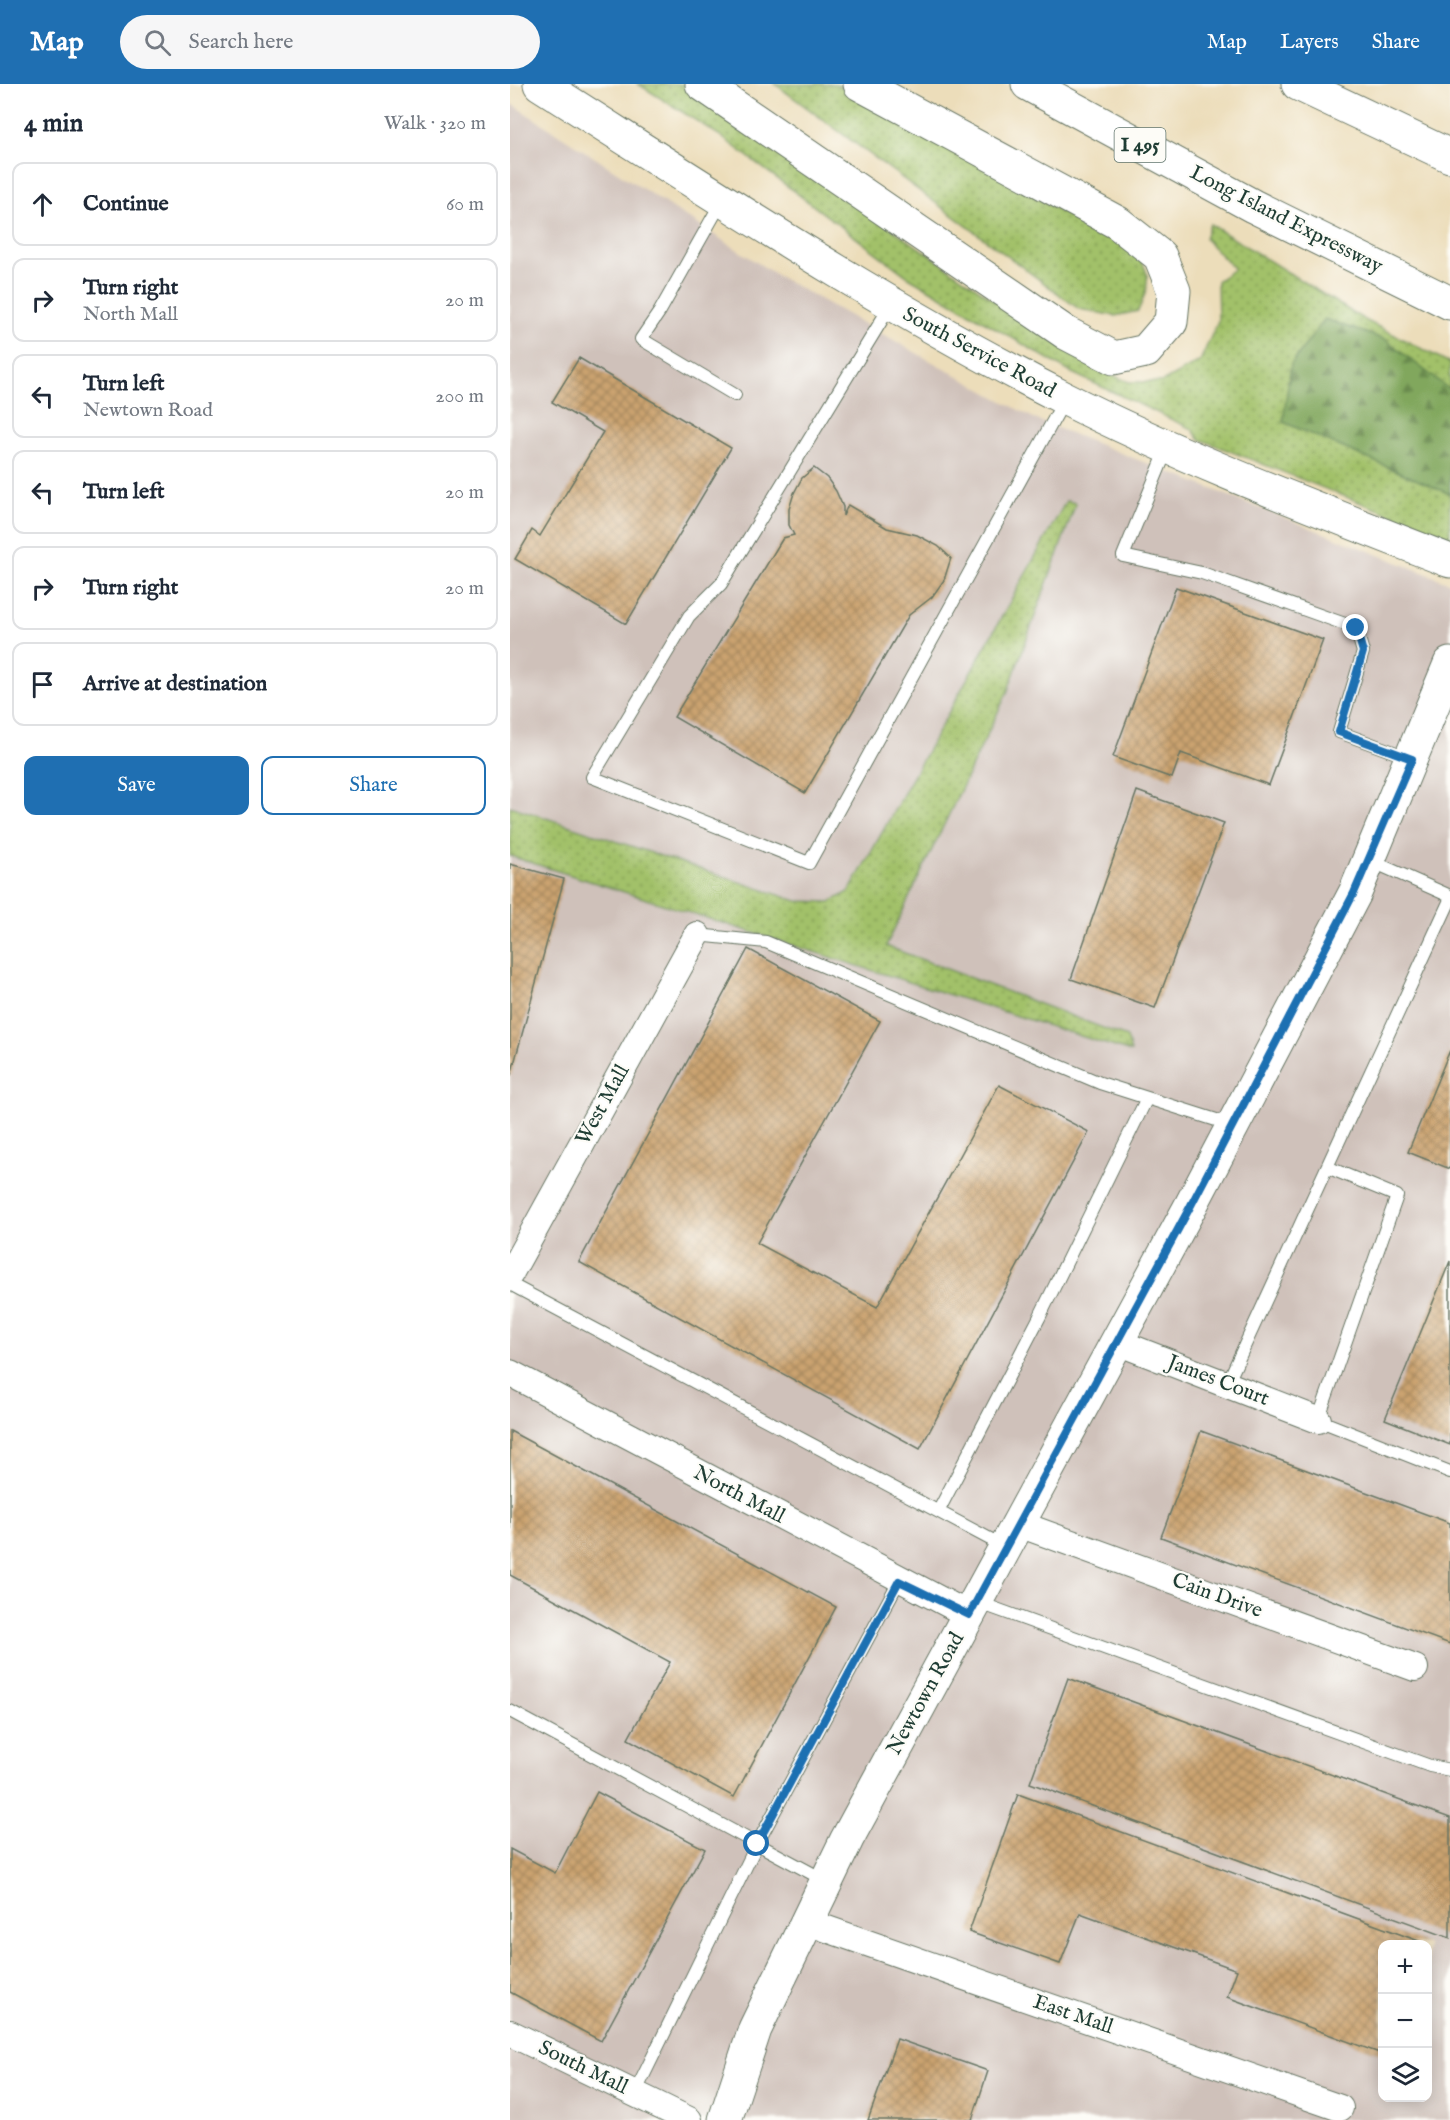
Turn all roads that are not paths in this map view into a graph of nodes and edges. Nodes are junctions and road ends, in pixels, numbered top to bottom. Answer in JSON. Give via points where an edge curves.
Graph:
{"nodes":[{"id":1,"x":540,"y":84,"type":"edge"},
{"id":2,"x":702,"y":84,"type":"edge"},
{"id":3,"x":860,"y":84,"type":"edge"},
{"id":4,"x":1028,"y":84,"type":"edge"},
{"id":5,"x":1298,"y":84,"type":"edge"},
{"id":6,"x":1450,"y":156,"type":"edge"},
{"id":7,"x":722,"y":200,"type":"junction"},
{"id":8,"x":1253,"y":206,"type":"junction"},
{"id":9,"x":1450,"y":303,"type":"edge"},
{"id":10,"x":891,"y":305,"type":"junction"},
{"id":11,"x":1450,"y":322,"type":"edge"},
{"id":12,"x":735,"y":395,"type":"dead end"},
{"id":13,"x":1065,"y":399,"type":"junction"},
{"id":14,"x":1167,"y":448,"type":"junction"},
{"id":15,"x":1450,"y":561,"type":"edge"},
{"id":16,"x":1450,"y":664,"type":"edge"},
{"id":17,"x":1412,"y":759,"type":"junction"},
{"id":18,"x":1369,"y":860,"type":"junction"},
{"id":19,"x":1450,"y":898,"type":"edge"},
{"id":20,"x":697,"y":935,"type":"joint"},
{"id":21,"x":1147,"y":1098,"type":"junction"},
{"id":22,"x":1233,"y":1126,"type":"junction"},
{"id":23,"x":1327,"y":1167,"type":"junction"},
{"id":24,"x":510,"y":1274,"type":"edge"},
{"id":25,"x":510,"y":1284,"type":"edge"},
{"id":26,"x":1118,"y":1342,"type":"junction"},
{"id":27,"x":510,"y":1373,"type":"edge"},
{"id":28,"x":1227,"y":1384,"type":"junction"},
{"id":29,"x":1318,"y":1420,"type":"junction"},
{"id":30,"x":1450,"y":1472,"type":"edge"},
{"id":31,"x":939,"y":1510,"type":"junction"},
{"id":32,"x":1012,"y":1535,"type":"junction"},
{"id":33,"x":899,"y":1581,"type":"junction"},
{"id":34,"x":973,"y":1609,"type":"junction"},
{"id":35,"x":1415,"y":1668,"type":"dead end"},
{"id":36,"x":510,"y":1711,"type":"edge"},
{"id":37,"x":1450,"y":1770,"type":"edge"},
{"id":38,"x":757,"y":1844,"type":"junction"},
{"id":39,"x":826,"y":1882,"type":"junction"},
{"id":40,"x":807,"y":1922,"type":"junction"},
{"id":41,"x":510,"y":2033,"type":"edge"},
{"id":42,"x":635,"y":2093,"type":"junction"},
{"id":43,"x":1340,"y":2108,"type":"dead end"},
{"id":44,"x":689,"y":2120,"type":"edge"},
{"id":45,"x":724,"y":2120,"type":"edge"}],
"edges":[{"from":1,"to":7,"type":"main road","name":"South Service Road"},
{"from":2,"to":3,"type":"main road","via":[[1076,338],[1114,358],[1146,351],[1171,322],[1174,291],[1160,255],[1118,224]]},
{"from":4,"to":8,"type":"main road","name":"Long Island Expressway","number":"I 495"},
{"from":5,"to":6,"type":"main road"},
{"from":7,"to":10,"type":"main road","name":"South Service Road"},
{"from":7,"to":12,"type":"lane","via":[[640,339]]},
{"from":8,"to":9,"type":"main road","name":"Long Island Expressway","number":"I 495"},
{"from":8,"to":11,"type":"main road"},
{"from":10,"to":13,"type":"main road","name":"South Service Road"},
{"from":10,"to":13,"type":"lane","via":[[721,584],[689,616],[592,777],[809,863]]},
{"from":13,"to":14,"type":"main road","name":"South Service Road"},
{"from":14,"to":15,"type":"main road","name":"South Service Road"},
{"from":14,"to":17,"type":"lane","via":[[1123,556],[1202,573],[1356,628],[1363,652],[1339,732]]},
{"from":16,"to":17,"type":"main road","name":"Newtown Road"},
{"from":17,"to":18,"type":"main road","name":"Newtown Road"},
{"from":18,"to":19,"type":"lane"},
{"from":18,"to":22,"type":"main road","name":"Newtown Road"},
{"from":19,"to":23,"type":"lane"},
{"from":20,"to":21,"type":"lane","via":[[766,942],[1100,1083]]},
{"from":20,"to":24,"type":"street","name":"West Mall"},
{"from":21,"to":22,"type":"lane"},
{"from":21,"to":31,"type":"lane","via":[[1040,1318]]},
{"from":22,"to":26,"type":"main road","name":"Newtown Road"},
{"from":23,"to":28,"type":"lane"},
{"from":23,"to":29,"type":"lane","via":[[1397,1196]]},
{"from":25,"to":31,"type":"lane"},
{"from":26,"to":28,"type":"street","name":"James Court"},
{"from":26,"to":32,"type":"main road","name":"Newtown Road"},
{"from":27,"to":33,"type":"street","name":"North Mall"},
{"from":28,"to":29,"type":"street","name":"James Court"},
{"from":29,"to":30,"type":"lane"},
{"from":31,"to":32,"type":"lane"},
{"from":32,"to":34,"type":"main road","name":"Newtown Road"},
{"from":32,"to":35,"type":"street","name":"Cain Drive"},
{"from":33,"to":34,"type":"street","name":"North Mall"},
{"from":33,"to":38,"type":"lane"},
{"from":34,"to":37,"type":"lane"},
{"from":34,"to":39,"type":"main road","name":"Newtown Road"},
{"from":36,"to":38,"type":"lane"},
{"from":38,"to":39,"type":"lane"},
{"from":38,"to":42,"type":"lane"},
{"from":39,"to":40,"type":"main road","name":"Newtown Road"},
{"from":40,"to":43,"type":"street","name":"East Mall"},
{"from":40,"to":45,"type":"main road","name":"Newtown Road","via":[[755,2029]]},
{"from":41,"to":42,"type":"street","name":"South Mall"},
{"from":42,"to":44,"type":"street","name":"South Mall"}]}
